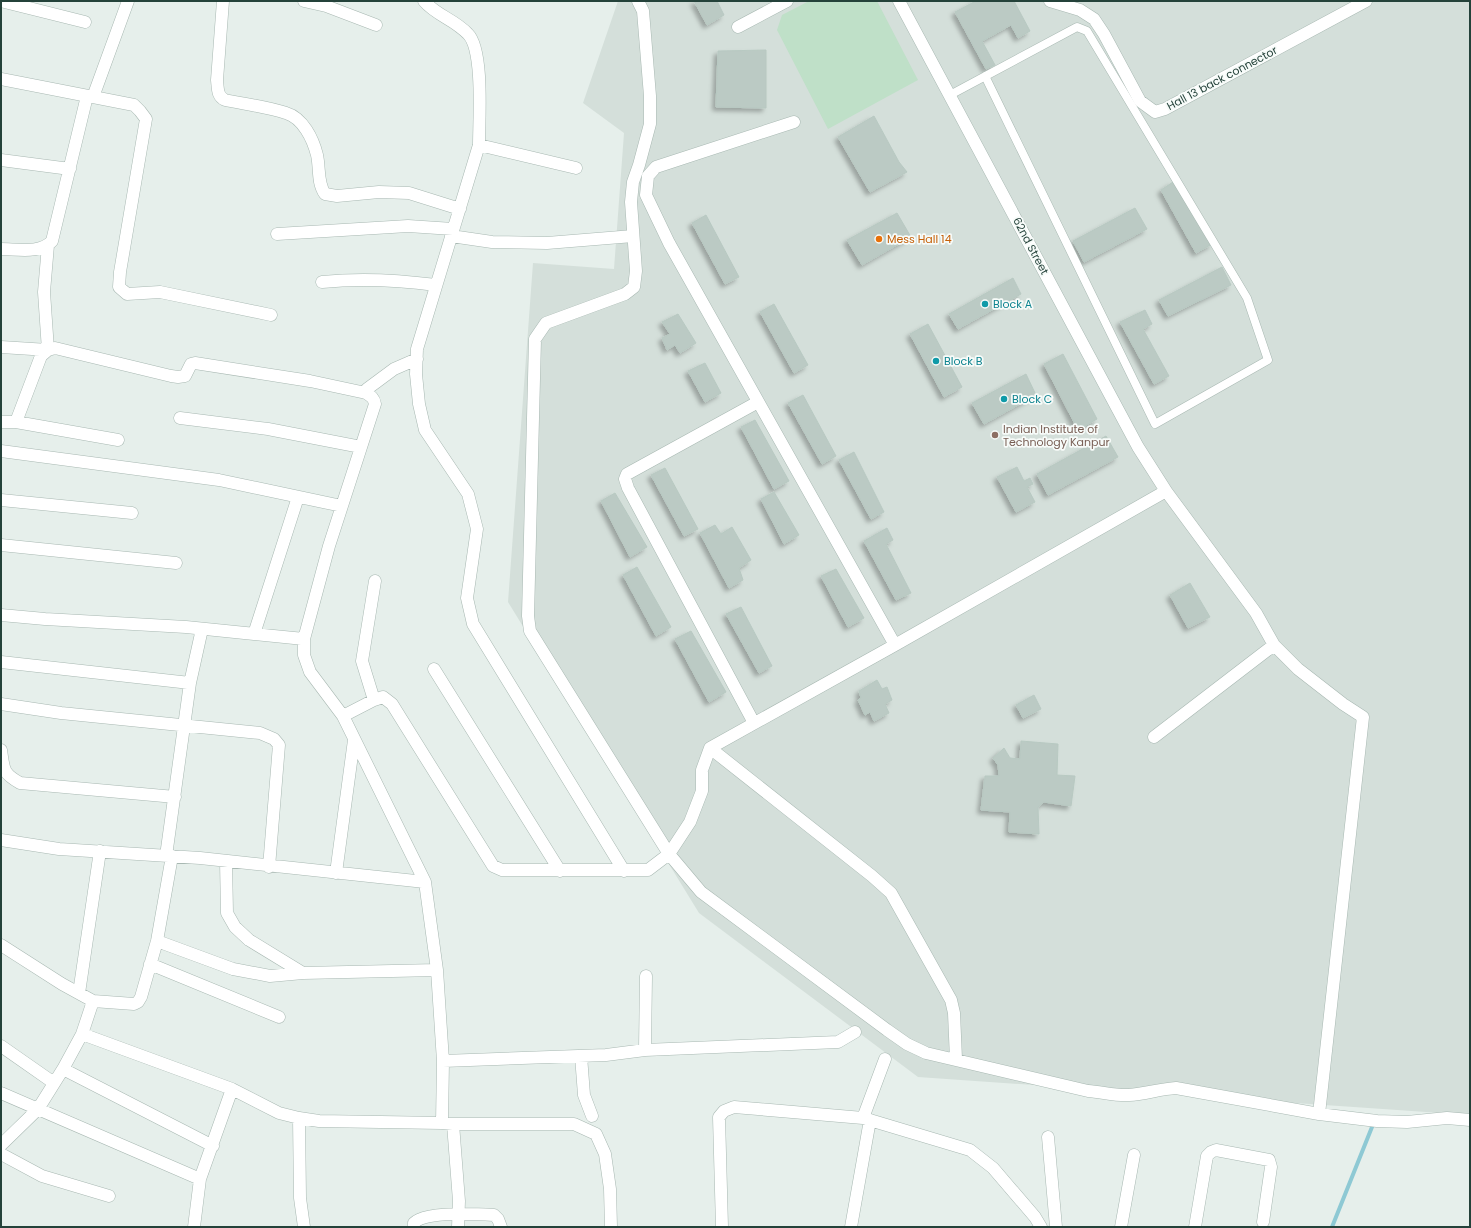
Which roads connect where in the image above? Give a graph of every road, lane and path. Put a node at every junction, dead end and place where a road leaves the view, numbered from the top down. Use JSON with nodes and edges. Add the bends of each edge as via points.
{"nodes":[{"id":1,"x":2,"y":1,"type":"edge"},
{"id":2,"x":128,"y":1,"type":"edge"},
{"id":3,"x":223,"y":1,"type":"edge"},
{"id":4,"x":304,"y":1,"type":"edge"},
{"id":5,"x":424,"y":1,"type":"edge"},
{"id":6,"x":638,"y":1,"type":"edge"},
{"id":7,"x":787,"y":1,"type":"edge"},
{"id":8,"x":899,"y":1,"type":"edge"},
{"id":9,"x":1050,"y":1,"type":"edge"},
{"id":10,"x":1366,"y":1,"type":"edge"},
{"id":11,"x":85,"y":22,"type":"dead end"},
{"id":12,"x":376,"y":25,"type":"dead end"},
{"id":13,"x":738,"y":27,"type":"dead end"},
{"id":14,"x":985,"y":76,"type":"junction"},
{"id":15,"x":1,"y":79,"type":"edge"},
{"id":16,"x":950,"y":95,"type":"junction"},
{"id":17,"x":90,"y":96,"type":"junction"},
{"id":18,"x":794,"y":122,"type":"dead end"},
{"id":19,"x":479,"y":145,"type":"junction"},
{"id":20,"x":1,"y":160,"type":"edge"},
{"id":21,"x":576,"y":168,"type":"dead end"},
{"id":22,"x":70,"y":169,"type":"junction"},
{"id":23,"x":460,"y":209,"type":"junction"},
{"id":24,"x":452,"y":233,"type":"junction"},
{"id":25,"x":277,"y":234,"type":"dead end"},
{"id":26,"x":633,"y":236,"type":"junction"},
{"id":27,"x":48,"y":246,"type":"junction"},
{"id":28,"x":1,"y":249,"type":"edge"},
{"id":29,"x":322,"y":282,"type":"dead end"},
{"id":30,"x":436,"y":285,"type":"junction"},
{"id":31,"x":271,"y":315,"type":"dead end"},
{"id":32,"x":1,"y":346,"type":"edge"},
{"id":33,"x":48,"y":350,"type":"junction"},
{"id":34,"x":417,"y":359,"type":"junction"},
{"id":35,"x":366,"y":393,"type":"junction"},
{"id":36,"x":758,"y":402,"type":"junction"},
{"id":37,"x":180,"y":418,"type":"dead end"},
{"id":38,"x":1,"y":422,"type":"edge"},
{"id":39,"x":16,"y":422,"type":"junction"},
{"id":40,"x":118,"y":440,"type":"dead end"},
{"id":41,"x":361,"y":447,"type":"junction"},
{"id":42,"x":1,"y":451,"type":"edge"},
{"id":43,"x":1166,"y":491,"type":"junction"},
{"id":44,"x":298,"y":497,"type":"junction"},
{"id":45,"x":1,"y":500,"type":"edge"},
{"id":46,"x":342,"y":506,"type":"junction"},
{"id":47,"x":132,"y":513,"type":"dead end"},
{"id":48,"x":1,"y":545,"type":"edge"},
{"id":49,"x":176,"y":563,"type":"dead end"},
{"id":50,"x":375,"y":581,"type":"dead end"},
{"id":51,"x":1,"y":615,"type":"edge"},
{"id":52,"x":202,"y":629,"type":"junction"},
{"id":53,"x":254,"y":634,"type":"junction"},
{"id":54,"x":304,"y":639,"type":"junction"},
{"id":55,"x":895,"y":645,"type":"junction"},
{"id":56,"x":1274,"y":645,"type":"junction"},
{"id":57,"x":1,"y":662,"type":"edge"},
{"id":58,"x":434,"y":669,"type":"dead end"},
{"id":59,"x":190,"y":683,"type":"junction"},
{"id":60,"x":374,"y":700,"type":"junction"},
{"id":61,"x":1,"y":704,"type":"edge"},
{"id":62,"x":343,"y":716,"type":"junction"},
{"id":63,"x":754,"y":723,"type":"junction"},
{"id":64,"x":185,"y":725,"type":"junction"},
{"id":65,"x":1154,"y":737,"type":"dead end"},
{"id":66,"x":354,"y":740,"type":"junction"},
{"id":67,"x":710,"y":748,"type":"junction"},
{"id":68,"x":1,"y":750,"type":"edge"},
{"id":69,"x":175,"y":797,"type":"junction"},
{"id":70,"x":1,"y":840,"type":"edge"},
{"id":71,"x":100,"y":851,"type":"junction"},
{"id":72,"x":669,"y":854,"type":"junction"},
{"id":73,"x":169,"y":856,"type":"junction"},
{"id":74,"x":226,"y":861,"type":"junction"},
{"id":75,"x":269,"y":866,"type":"junction"},
{"id":76,"x":624,"y":870,"type":"junction"},
{"id":77,"x":560,"y":871,"type":"junction"},
{"id":78,"x":336,"y":873,"type":"junction"},
{"id":79,"x":425,"y":882,"type":"junction"},
{"id":80,"x":157,"y":941,"type":"junction"},
{"id":81,"x":1,"y":945,"type":"edge"},
{"id":82,"x":150,"y":964,"type":"junction"},
{"id":83,"x":437,"y":970,"type":"junction"},
{"id":84,"x":303,"y":973,"type":"junction"},
{"id":85,"x":646,"y":976,"type":"dead end"},
{"id":86,"x":79,"y":993,"type":"junction"},
{"id":87,"x":93,"y":1001,"type":"junction"},
{"id":88,"x":279,"y":1017,"type":"dead end"},
{"id":89,"x":855,"y":1032,"type":"dead end"},
{"id":90,"x":82,"y":1034,"type":"junction"},
{"id":91,"x":1,"y":1046,"type":"edge"},
{"id":92,"x":645,"y":1050,"type":"junction"},
{"id":93,"x":581,"y":1056,"type":"junction"},
{"id":94,"x":885,"y":1059,"type":"dead end"},
{"id":95,"x":956,"y":1059,"type":"junction"},
{"id":96,"x":443,"y":1061,"type":"junction"},
{"id":97,"x":64,"y":1069,"type":"junction"},
{"id":98,"x":54,"y":1083,"type":"junction"},
{"id":99,"x":232,"y":1089,"type":"junction"},
{"id":100,"x":1,"y":1093,"type":"edge"},
{"id":101,"x":38,"y":1109,"type":"junction"},
{"id":102,"x":1319,"y":1114,"type":"junction"},
{"id":103,"x":592,"y":1116,"type":"dead end"},
{"id":104,"x":299,"y":1118,"type":"junction"},
{"id":105,"x":867,"y":1119,"type":"junction"},
{"id":106,"x":1470,"y":1120,"type":"edge"},
{"id":107,"x":448,"y":1123,"type":"junction"},
{"id":108,"x":1048,"y":1137,"type":"dead end"},
{"id":109,"x":1,"y":1145,"type":"edge"},
{"id":110,"x":213,"y":1146,"type":"junction"},
{"id":111,"x":1,"y":1154,"type":"edge"},
{"id":112,"x":1134,"y":1155,"type":"dead end"},
{"id":113,"x":200,"y":1179,"type":"junction"},
{"id":114,"x":109,"y":1196,"type":"dead end"},
{"id":115,"x":459,"y":1214,"type":"junction"},
{"id":116,"x":1263,"y":1222,"type":"dead end"},
{"id":117,"x":194,"y":1227,"type":"edge"},
{"id":118,"x":304,"y":1227,"type":"edge"},
{"id":119,"x":414,"y":1227,"type":"edge"},
{"id":120,"x":458,"y":1227,"type":"edge"},
{"id":121,"x":501,"y":1227,"type":"edge"},
{"id":122,"x":611,"y":1227,"type":"edge"},
{"id":123,"x":722,"y":1227,"type":"edge"},
{"id":124,"x":850,"y":1227,"type":"edge"},
{"id":125,"x":1041,"y":1227,"type":"edge"},
{"id":126,"x":1056,"y":1227,"type":"edge"},
{"id":127,"x":1121,"y":1227,"type":"edge"},
{"id":128,"x":1195,"y":1227,"type":"edge"}],
"edges":[{"from":1,"to":11,"type":"street"},
{"from":2,"to":17,"type":"street"},
{"from":3,"to":23,"type":"street","via":[[217,80],[221,98],[287,113],[301,123],[311,137],[317,156],[321,188],[325,194],[337,196],[379,192],[409,193]]},
{"from":4,"to":12,"type":"street","via":[[326,6]]},
{"from":5,"to":19,"type":"street","via":[[470,35],[479,67]]},
{"from":6,"to":26,"type":"street","via":[[643,11],[650,124],[633,182]]},
{"from":7,"to":13,"type":"street"},
{"from":8,"to":16,"type":"street","name":"62nd Street"},
{"from":9,"to":10,"type":"street","name":"Hall 13 back connector","via":[[1080,10],[1094,19],[1140,101],[1155,112],[1165,109]]},
{"from":14,"to":14,"type":"lane","via":[[1077,27],[1087,31],[1247,298],[1268,360],[1155,424]]},
{"from":14,"to":16,"type":"lane"},
{"from":15,"to":17,"type":"street"},
{"from":16,"to":43,"type":"street","name":"62nd Street","via":[[1138,447]]},
{"from":17,"to":22,"type":"street"},
{"from":17,"to":31,"type":"street","via":[[134,105],[146,119],[120,272],[119,287],[122,291],[127,294],[160,292]]},
{"from":18,"to":36,"type":"street","via":[[656,167],[648,176],[646,195],[669,243]]},
{"from":19,"to":21,"type":"street"},
{"from":19,"to":23,"type":"street"},
{"from":20,"to":22,"type":"street"},
{"from":22,"to":27,"type":"street","via":[[52,241]]},
{"from":23,"to":24,"type":"street"},
{"from":24,"to":25,"type":"street","via":[[408,226]]},
{"from":24,"to":26,"type":"street","via":[[492,242],[547,243]]},
{"from":24,"to":30,"type":"street"},
{"from":26,"to":72,"type":"street","via":[[636,271],[634,287],[625,294],[546,323],[535,339],[529,624],[530,631]]},
{"from":27,"to":28,"type":"street","via":[[41,249]]},
{"from":27,"to":33,"type":"street","via":[[44,292]]},
{"from":29,"to":30,"type":"street","via":[[403,280]]},
{"from":30,"to":34,"type":"street","via":[[417,349]]},
{"from":32,"to":33,"type":"street"},
{"from":33,"to":35,"type":"street","via":[[55,348],[178,377],[185,376],[189,366],[195,363],[310,381]]},
{"from":33,"to":39,"type":"street","via":[[40,356]]},
{"from":34,"to":35,"type":"street","via":[[394,369],[366,390]]},
{"from":34,"to":76,"type":"street","via":[[419,404],[425,430],[468,494],[477,529],[467,598],[473,624]]},
{"from":35,"to":41,"type":"street","via":[[375,400],[375,404]]},
{"from":36,"to":55,"type":"street"},
{"from":36,"to":63,"type":"street","via":[[627,474],[625,479]]},
{"from":37,"to":41,"type":"street","via":[[268,429]]},
{"from":38,"to":39,"type":"street"},
{"from":39,"to":40,"type":"street"},
{"from":41,"to":46,"type":"street"},
{"from":42,"to":44,"type":"street","via":[[219,480]]},
{"from":43,"to":55,"type":"street"},
{"from":43,"to":56,"type":"street","name":"62nd Street","via":[[1256,613]]},
{"from":44,"to":46,"type":"street"},
{"from":44,"to":53,"type":"street"},
{"from":45,"to":47,"type":"street"},
{"from":46,"to":54,"type":"street"},
{"from":48,"to":49,"type":"street"},
{"from":50,"to":60,"type":"street","via":[[362,661]]},
{"from":51,"to":52,"type":"street"},
{"from":52,"to":53,"type":"street"},
{"from":52,"to":59,"type":"street"},
{"from":53,"to":54,"type":"street"},
{"from":54,"to":62,"type":"street","via":[[304,655],[310,672]]},
{"from":55,"to":63,"type":"street"},
{"from":56,"to":65,"type":"street"},
{"from":56,"to":102,"type":"street","name":"62nd Street","via":[[1298,669],[1363,717]]},
{"from":57,"to":59,"type":"street"},
{"from":58,"to":77,"type":"street"},
{"from":59,"to":64,"type":"street"},
{"from":60,"to":62,"type":"street"},
{"from":60,"to":77,"type":"street","via":[[383,697],[392,704],[493,866],[502,870]]},
{"from":61,"to":64,"type":"street","via":[[61,713]]},
{"from":62,"to":66,"type":"street"},
{"from":63,"to":67,"type":"street"},
{"from":64,"to":69,"type":"street"},
{"from":64,"to":75,"type":"street","via":[[260,733],[274,739],[279,745]]},
{"from":66,"to":78,"type":"street"},
{"from":66,"to":79,"type":"street"},
{"from":67,"to":72,"type":"street","via":[[702,770],[702,791],[690,822]]},
{"from":67,"to":95,"type":"street","via":[[890,893],[951,1000]]},
{"from":68,"to":69,"type":"street","via":[[4,770],[20,783]]},
{"from":69,"to":73,"type":"street"},
{"from":70,"to":71,"type":"street","via":[[59,849]]},
{"from":71,"to":73,"type":"street"},
{"from":71,"to":86,"type":"street"},
{"from":72,"to":76,"type":"street","via":[[649,871]]},
{"from":72,"to":95,"type":"street","via":[[701,892],[887,1030],[926,1053]]},
{"from":73,"to":74,"type":"street"},
{"from":73,"to":80,"type":"street"},
{"from":74,"to":75,"type":"street"},
{"from":74,"to":84,"type":"street","via":[[227,913],[235,927],[249,940]]},
{"from":75,"to":78,"type":"street"},
{"from":76,"to":77,"type":"street"},
{"from":78,"to":79,"type":"street"},
{"from":79,"to":83,"type":"street"},
{"from":80,"to":82,"type":"street"},
{"from":80,"to":84,"type":"street","via":[[233,969],[270,976]]},
{"from":81,"to":86,"type":"street"},
{"from":82,"to":87,"type":"street","via":[[138,1002],[134,1004]]},
{"from":82,"to":88,"type":"street"},
{"from":83,"to":84,"type":"street"},
{"from":83,"to":96,"type":"street"},
{"from":85,"to":92,"type":"street"},
{"from":86,"to":87,"type":"street"},
{"from":87,"to":90,"type":"street"},
{"from":89,"to":92,"type":"street","via":[[838,1042]]},
{"from":90,"to":97,"type":"street"},
{"from":90,"to":99,"type":"street"},
{"from":91,"to":98,"type":"street"},
{"from":92,"to":93,"type":"street"},
{"from":93,"to":96,"type":"street"},
{"from":93,"to":103,"type":"street","via":[[584,1095]]},
{"from":94,"to":105,"type":"street"},
{"from":95,"to":102,"type":"street","via":[[1088,1091],[1129,1095],[1176,1088]]},
{"from":96,"to":107,"type":"street"},
{"from":97,"to":98,"type":"street"},
{"from":97,"to":110,"type":"street"},
{"from":98,"to":101,"type":"street"},
{"from":99,"to":104,"type":"street","via":[[279,1113]]},
{"from":99,"to":110,"type":"street"},
{"from":100,"to":101,"type":"street"},
{"from":101,"to":109,"type":"street"},
{"from":101,"to":113,"type":"street"},
{"from":102,"to":106,"type":"street","via":[[1384,1122],[1447,1118]]},
{"from":104,"to":107,"type":"street","via":[[319,1121]]},
{"from":104,"to":118,"type":"street","via":[[300,1198]]},
{"from":105,"to":123,"type":"street","via":[[734,1107],[724,1111],[719,1117]]},
{"from":105,"to":124,"type":"street"},
{"from":105,"to":125,"type":"street","via":[[970,1150],[993,1168]]},
{"from":107,"to":115,"type":"street"},
{"from":107,"to":122,"type":"street","via":[[574,1124],[596,1134],[605,1154],[610,1189]]},
{"from":108,"to":126,"type":"street"},
{"from":110,"to":113,"type":"street"},
{"from":111,"to":114,"type":"street","via":[[42,1176]]},
{"from":112,"to":127,"type":"street"},
{"from":113,"to":117,"type":"street"},
{"from":115,"to":119,"type":"street","via":[[420,1218],[414,1223]]},
{"from":115,"to":120,"type":"street"},
{"from":115,"to":121,"type":"street","via":[[494,1215]]},
{"from":116,"to":128,"type":"street","via":[[1271,1167],[1269,1160],[1216,1150],[1207,1156]]}]}
